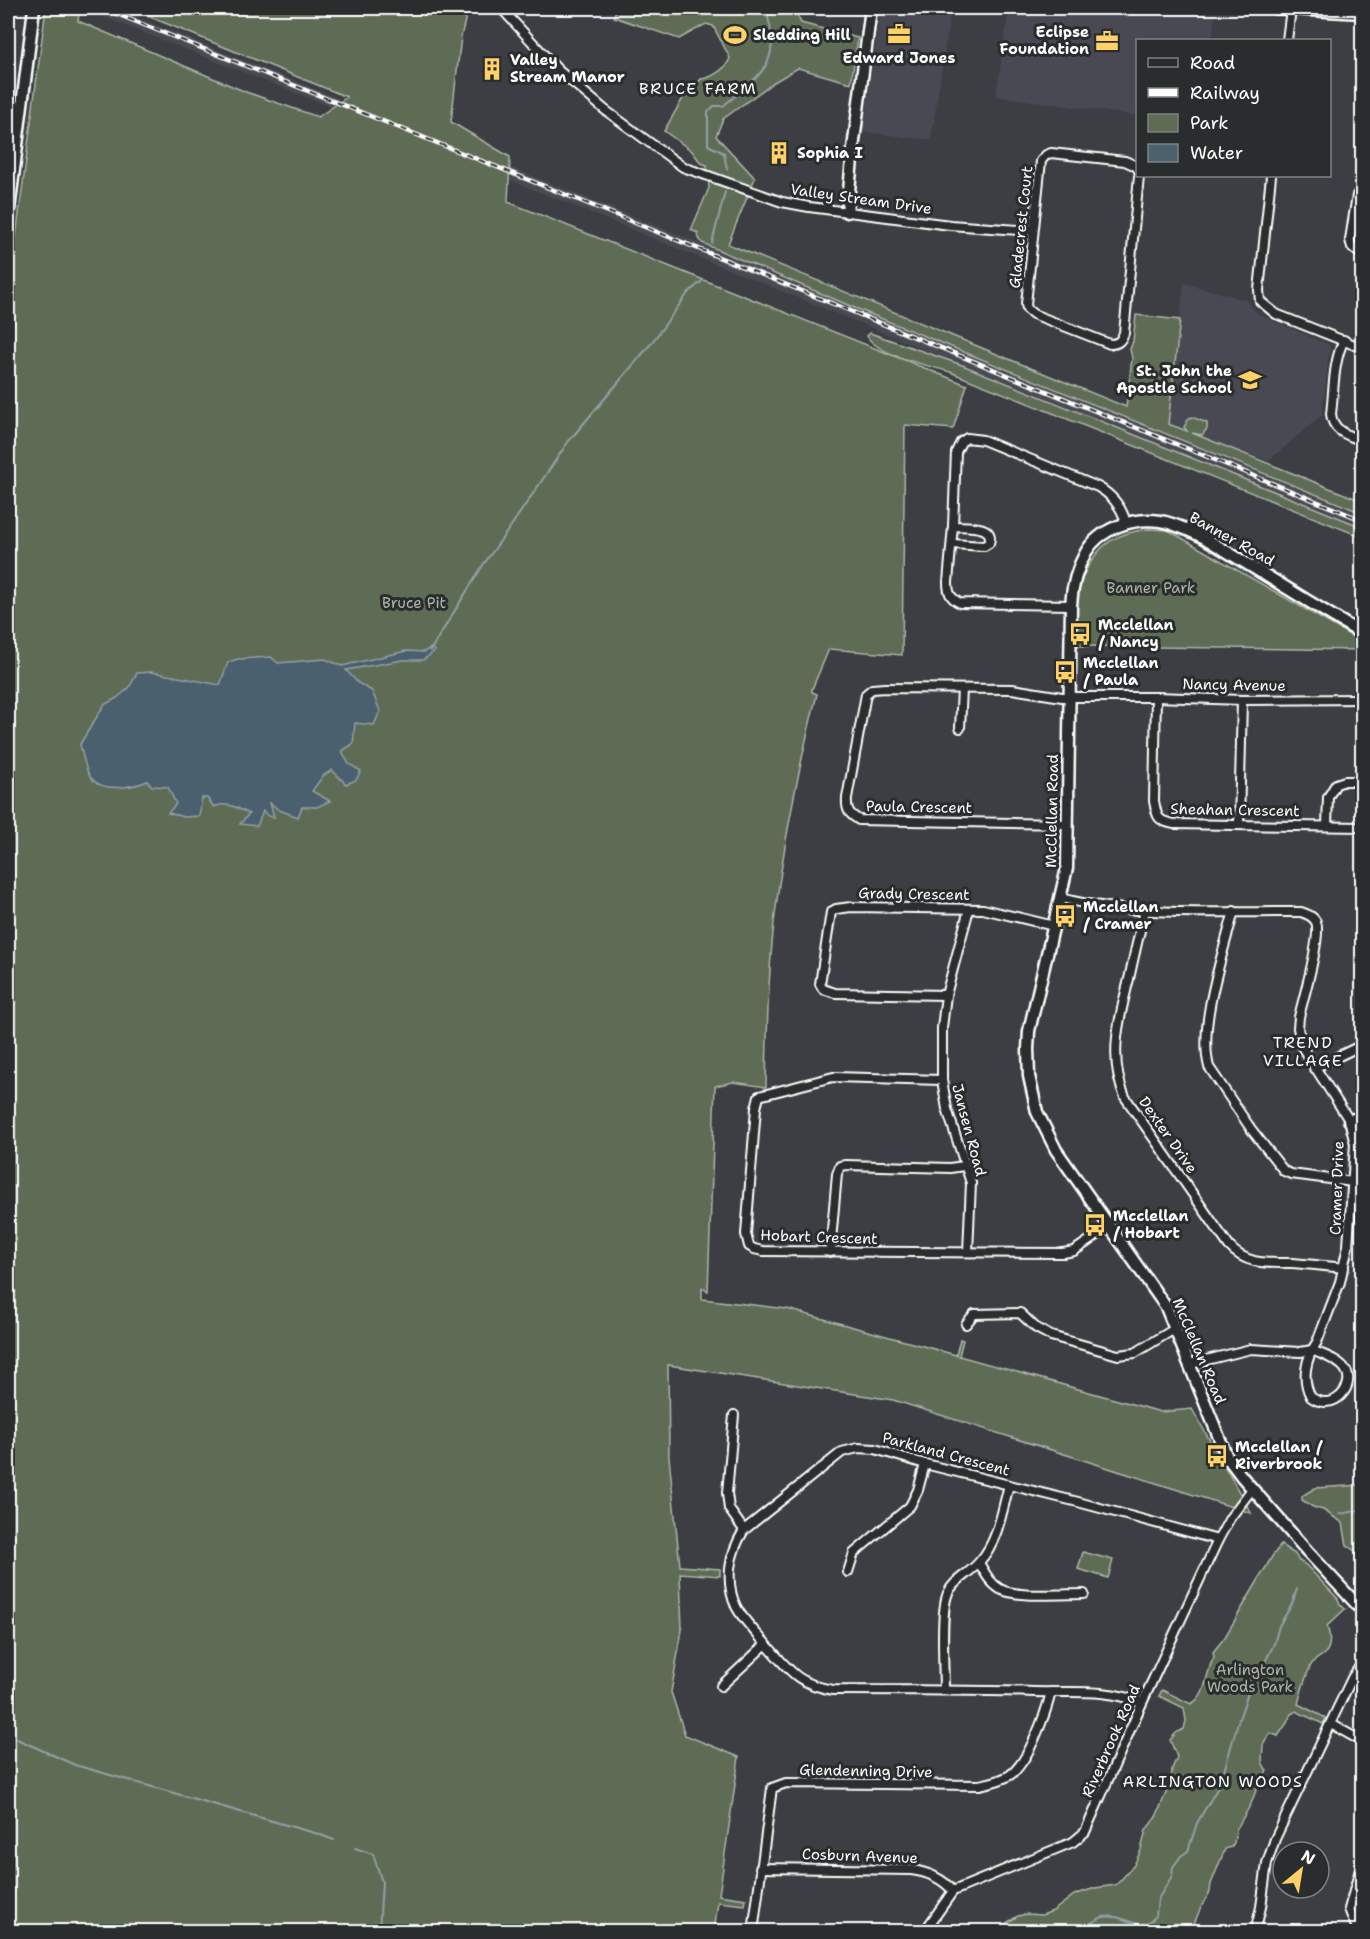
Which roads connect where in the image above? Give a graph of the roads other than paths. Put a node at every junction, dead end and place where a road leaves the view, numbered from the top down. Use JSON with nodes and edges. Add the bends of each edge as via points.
{"nodes":[{"id":1,"x":34,"y":8,"type":"edge"},
{"id":2,"x":501,"y":8,"type":"edge"},
{"id":3,"x":871,"y":8,"type":"edge"},
{"id":4,"x":1274,"y":8,"type":"edge"},
{"id":5,"x":1291,"y":9,"type":"junction"},
{"id":6,"x":1362,"y":13,"type":"edge"},
{"id":7,"x":1287,"y":39,"type":"edge"},
{"id":8,"x":1136,"y":167,"type":"edge"},
{"id":9,"x":1139,"y":177,"type":"edge"},
{"id":10,"x":1271,"y":177,"type":"edge"},
{"id":11,"x":1362,"y":190,"type":"edge"},
{"id":12,"x":847,"y":212,"type":"junction"},
{"id":13,"x":8,"y":218,"type":"edge"},
{"id":14,"x":1033,"y":231,"type":"junction"},
{"id":15,"x":1362,"y":255,"type":"edge"},
{"id":16,"x":1344,"y":340,"type":"junction"},
{"id":17,"x":1362,"y":348,"type":"edge"},
{"id":18,"x":1362,"y":441,"type":"edge"},
{"id":19,"x":1126,"y":523,"type":"junction"},
{"id":20,"x":953,"y":526,"type":"junction"},
{"id":21,"x":952,"y":544,"type":"junction"},
{"id":22,"x":1071,"y":605,"type":"junction"},
{"id":23,"x":1362,"y":634,"type":"edge"},
{"id":24,"x":962,"y":689,"type":"junction"},
{"id":25,"x":1070,"y":697,"type":"junction"},
{"id":26,"x":1156,"y":697,"type":"junction"},
{"id":27,"x":1362,"y":699,"type":"edge"},
{"id":28,"x":1242,"y":700,"type":"junction"},
{"id":29,"x":960,"y":728,"type":"dead end"},
{"id":30,"x":1362,"y":781,"type":"edge"},
{"id":31,"x":1067,"y":824,"type":"junction"},
{"id":32,"x":1239,"y":824,"type":"junction"},
{"id":33,"x":1327,"y":826,"type":"junction"},
{"id":34,"x":1362,"y":827,"type":"edge"},
{"id":35,"x":1061,"y":898,"type":"junction"},
{"id":36,"x":969,"y":909,"type":"junction"},
{"id":37,"x":1145,"y":910,"type":"junction"},
{"id":38,"x":1234,"y":911,"type":"junction"},
{"id":39,"x":1054,"y":926,"type":"junction"},
{"id":40,"x":946,"y":995,"type":"junction"},
{"id":41,"x":1362,"y":1045,"type":"edge"},
{"id":42,"x":1314,"y":1068,"type":"junction"},
{"id":43,"x":942,"y":1080,"type":"junction"},
{"id":44,"x":1362,"y":1118,"type":"edge"},
{"id":45,"x":1349,"y":1120,"type":"junction"},
{"id":46,"x":964,"y":1166,"type":"junction"},
{"id":47,"x":1353,"y":1182,"type":"junction"},
{"id":48,"x":1109,"y":1227,"type":"junction"},
{"id":49,"x":830,"y":1252,"type":"junction"},
{"id":50,"x":968,"y":1252,"type":"junction"},
{"id":51,"x":1344,"y":1268,"type":"junction"},
{"id":52,"x":966,"y":1324,"type":"dead end"},
{"id":53,"x":1176,"y":1328,"type":"junction"},
{"id":54,"x":1312,"y":1350,"type":"junction"},
{"id":55,"x":1190,"y":1364,"type":"junction"},
{"id":56,"x":734,"y":1415,"type":"dead end"},
{"id":57,"x":925,"y":1464,"type":"junction"},
{"id":58,"x":1009,"y":1485,"type":"junction"},
{"id":59,"x":1252,"y":1489,"type":"junction"},
{"id":60,"x":744,"y":1530,"type":"junction"},
{"id":61,"x":1218,"y":1540,"type":"junction"},
{"id":62,"x":979,"y":1563,"type":"junction"},
{"id":63,"x":848,"y":1572,"type":"dead end"},
{"id":64,"x":1084,"y":1594,"type":"dead end"},
{"id":65,"x":1362,"y":1610,"type":"edge"},
{"id":66,"x":766,"y":1644,"type":"junction"},
{"id":67,"x":1362,"y":1664,"type":"edge"},
{"id":68,"x":721,"y":1686,"type":"dead end"},
{"id":69,"x":944,"y":1690,"type":"junction"},
{"id":70,"x":1051,"y":1692,"type":"junction"},
{"id":71,"x":1142,"y":1703,"type":"junction"},
{"id":72,"x":1331,"y":1724,"type":"junction"},
{"id":73,"x":1362,"y":1743,"type":"edge"},
{"id":74,"x":1362,"y":1862,"type":"edge"},
{"id":75,"x":760,"y":1868,"type":"junction"},
{"id":76,"x":953,"y":1891,"type":"junction"},
{"id":77,"x":753,"y":1932,"type":"edge"},
{"id":78,"x":924,"y":1932,"type":"edge"},
{"id":79,"x":1256,"y":1932,"type":"edge"},
{"id":80,"x":1361,"y":1932,"type":"edge"}],
"edges":[{"from":1,"to":13,"type":"street"},
{"from":2,"to":12,"type":"street","name":"Valley Stream Drive","via":[[558,70],[604,110],[683,167],[782,202]]},
{"from":3,"to":12,"type":"street"},
{"from":4,"to":5,"type":"street"},
{"from":5,"to":6,"type":"street"},
{"from":5,"to":7,"type":"street"},
{"from":8,"to":14,"type":"street","name":"Gladecrest Court","via":[[1125,161],[1046,155],[1039,168]]},
{"from":9,"to":14,"type":"street","name":"Gladecrest Court","via":[[1124,333],[1116,344],[1027,309]]},
{"from":10,"to":16,"type":"street","via":[[1260,301],[1276,314]]},
{"from":11,"to":15,"type":"street","via":[[1357,195],[1350,240]]},
{"from":12,"to":14,"type":"street","name":"Valley Stream Drive"},
{"from":16,"to":17,"type":"street"},
{"from":16,"to":18,"type":"street","via":[[1338,359],[1332,421],[1343,433]]},
{"from":19,"to":20,"type":"street","via":[[1123,511],[1098,487],[970,438],[961,442],[956,452]]},
{"from":19,"to":22,"type":"street","name":"Banner Road","via":[[1087,550],[1072,585]]},
{"from":19,"to":23,"type":"street","name":"Banner Road","via":[[1160,521],[1182,527]]},
{"from":20,"to":21,"type":"street"},
{"from":20,"to":21,"type":"street","via":[[985,529],[991,538],[984,546]]},
{"from":21,"to":22,"type":"street","via":[[948,590],[951,598],[960,603]]},
{"from":22,"to":25,"type":"street","name":"Banner Road"},
{"from":24,"to":25,"type":"street","name":"Paula Crescent","via":[[1012,689]]},
{"from":24,"to":29,"type":"street"},
{"from":24,"to":31,"type":"street","name":"Paula Crescent","via":[[885,688],[866,694],[847,798],[850,814],[859,820]]},
{"from":25,"to":26,"type":"street","name":"Nancy Avenue"},
{"from":25,"to":31,"type":"street","name":"McClellan Road"},
{"from":26,"to":28,"type":"street","name":"Nancy Avenue"},
{"from":26,"to":32,"type":"street","name":"Sheahan Crescent","via":[[1157,816],[1162,822],[1174,824]]},
{"from":27,"to":28,"type":"street","name":"Nancy Avenue"},
{"from":28,"to":32,"type":"street"},
{"from":30,"to":33,"type":"street","via":[[1336,783],[1328,797]]},
{"from":31,"to":35,"type":"street","name":"McClellan Road","via":[[1067,868]]},
{"from":32,"to":33,"type":"street","name":"Sheahan Crescent"},
{"from":33,"to":34,"type":"street","name":"Sheahan Crescent"},
{"from":35,"to":37,"type":"street","name":"Cramer Drive"},
{"from":35,"to":39,"type":"street","name":"McClellan Road"},
{"from":36,"to":39,"type":"street","name":"Grady Crescent"},
{"from":36,"to":40,"type":"street","name":"Jansen Road"},
{"from":36,"to":40,"type":"street","name":"Grady Crescent","via":[[851,907],[831,912],[820,984],[824,989],[835,993]]},
{"from":37,"to":38,"type":"street","name":"Cramer Drive"},
{"from":37,"to":51,"type":"street","name":"Dexter Drive","via":[[1116,1031],[1119,1084],[1125,1097],[1236,1254],[1270,1264]]},
{"from":38,"to":42,"type":"street","name":"Cramer Drive","via":[[1301,912],[1317,923],[1317,940],[1298,1028],[1302,1047]]},
{"from":38,"to":47,"type":"street","via":[[1208,1018],[1209,1066],[1284,1171]]},
{"from":39,"to":48,"type":"street","name":"McClellan Road","via":[[1029,1031],[1031,1087],[1037,1112],[1056,1150]]},
{"from":40,"to":43,"type":"street","name":"Jansen Road"},
{"from":41,"to":42,"type":"street"},
{"from":42,"to":45,"type":"street","name":"Cramer Drive"},
{"from":43,"to":46,"type":"street","name":"Jansen Road"},
{"from":43,"to":49,"type":"street","name":"Hobart Crescent","via":[[833,1077],[759,1096],[746,1234],[749,1246],[763,1251]]},
{"from":44,"to":45,"type":"street"},
{"from":45,"to":47,"type":"street","name":"Cramer Drive","via":[[1355,1144]]},
{"from":46,"to":49,"type":"street","via":[[840,1167]]},
{"from":46,"to":50,"type":"street","name":"Jansen Road","via":[[971,1183]]},
{"from":47,"to":51,"type":"street","name":"Cramer Drive"},
{"from":48,"to":50,"type":"street","name":"Hobart Crescent","via":[[1074,1251],[1063,1253]]},
{"from":48,"to":53,"type":"street","name":"McClellan Road","via":[[1166,1307]]},
{"from":49,"to":50,"type":"street","name":"Hobart Crescent"},
{"from":51,"to":54,"type":"street","name":"Cramer Drive"},
{"from":52,"to":53,"type":"street","via":[[974,1314],[1020,1312],[1051,1336],[1118,1355],[1135,1353]]},
{"from":53,"to":55,"type":"street","name":"McClellan Road"},
{"from":54,"to":54,"type":"street","via":[[1305,1371],[1306,1389],[1318,1401],[1336,1400],[1348,1382],[1344,1367]]},
{"from":54,"to":55,"type":"street","via":[[1251,1349]]},
{"from":55,"to":59,"type":"street","name":"McClellan Road","via":[[1227,1457]]},
{"from":56,"to":60,"type":"street","via":[[727,1492],[729,1509]]},
{"from":57,"to":58,"type":"street","name":"Parkland Crescent"},
{"from":57,"to":60,"type":"street","name":"Parkland Crescent","via":[[875,1449],[842,1452]]},
{"from":57,"to":63,"type":"street","via":[[910,1506],[854,1553]]},
{"from":58,"to":61,"type":"street","name":"Parkland Crescent"},
{"from":58,"to":62,"type":"street","via":[[996,1535]]},
{"from":59,"to":61,"type":"street","name":"Riverbrook Road"},
{"from":59,"to":65,"type":"street","name":"McClellan Road"},
{"from":60,"to":66,"type":"street","name":"Parkland Crescent","via":[[733,1550],[729,1587],[738,1610]]},
{"from":61,"to":71,"type":"street","name":"Riverbrook Road"},
{"from":62,"to":64,"type":"street","via":[[1000,1590],[1016,1594]]},
{"from":62,"to":69,"type":"street","via":[[948,1593],[944,1610]]},
{"from":66,"to":68,"type":"street"},
{"from":66,"to":69,"type":"street","name":"Parkland Crescent","via":[[801,1681],[816,1687]]},
{"from":67,"to":72,"type":"street"},
{"from":69,"to":70,"type":"street","name":"Parkland Crescent"},
{"from":70,"to":71,"type":"street","name":"Parkland Crescent","via":[[1089,1691]]},
{"from":70,"to":75,"type":"street","name":"Glendenning Drive","via":[[1026,1755],[1010,1775],[995,1781],[979,1785],[786,1783],[772,1788]]},
{"from":71,"to":76,"type":"street","name":"Riverbrook Road","via":[[1085,1832],[1073,1842]]},
{"from":72,"to":73,"type":"street"},
{"from":72,"to":79,"type":"street","via":[[1275,1839],[1267,1863]]},
{"from":74,"to":80,"type":"street","via":[[1349,1909]]},
{"from":75,"to":76,"type":"street","name":"Cosburn Avenue","via":[[911,1870],[927,1872]]},
{"from":75,"to":77,"type":"street","name":"Glendenning Drive"},
{"from":76,"to":78,"type":"street"}]}
